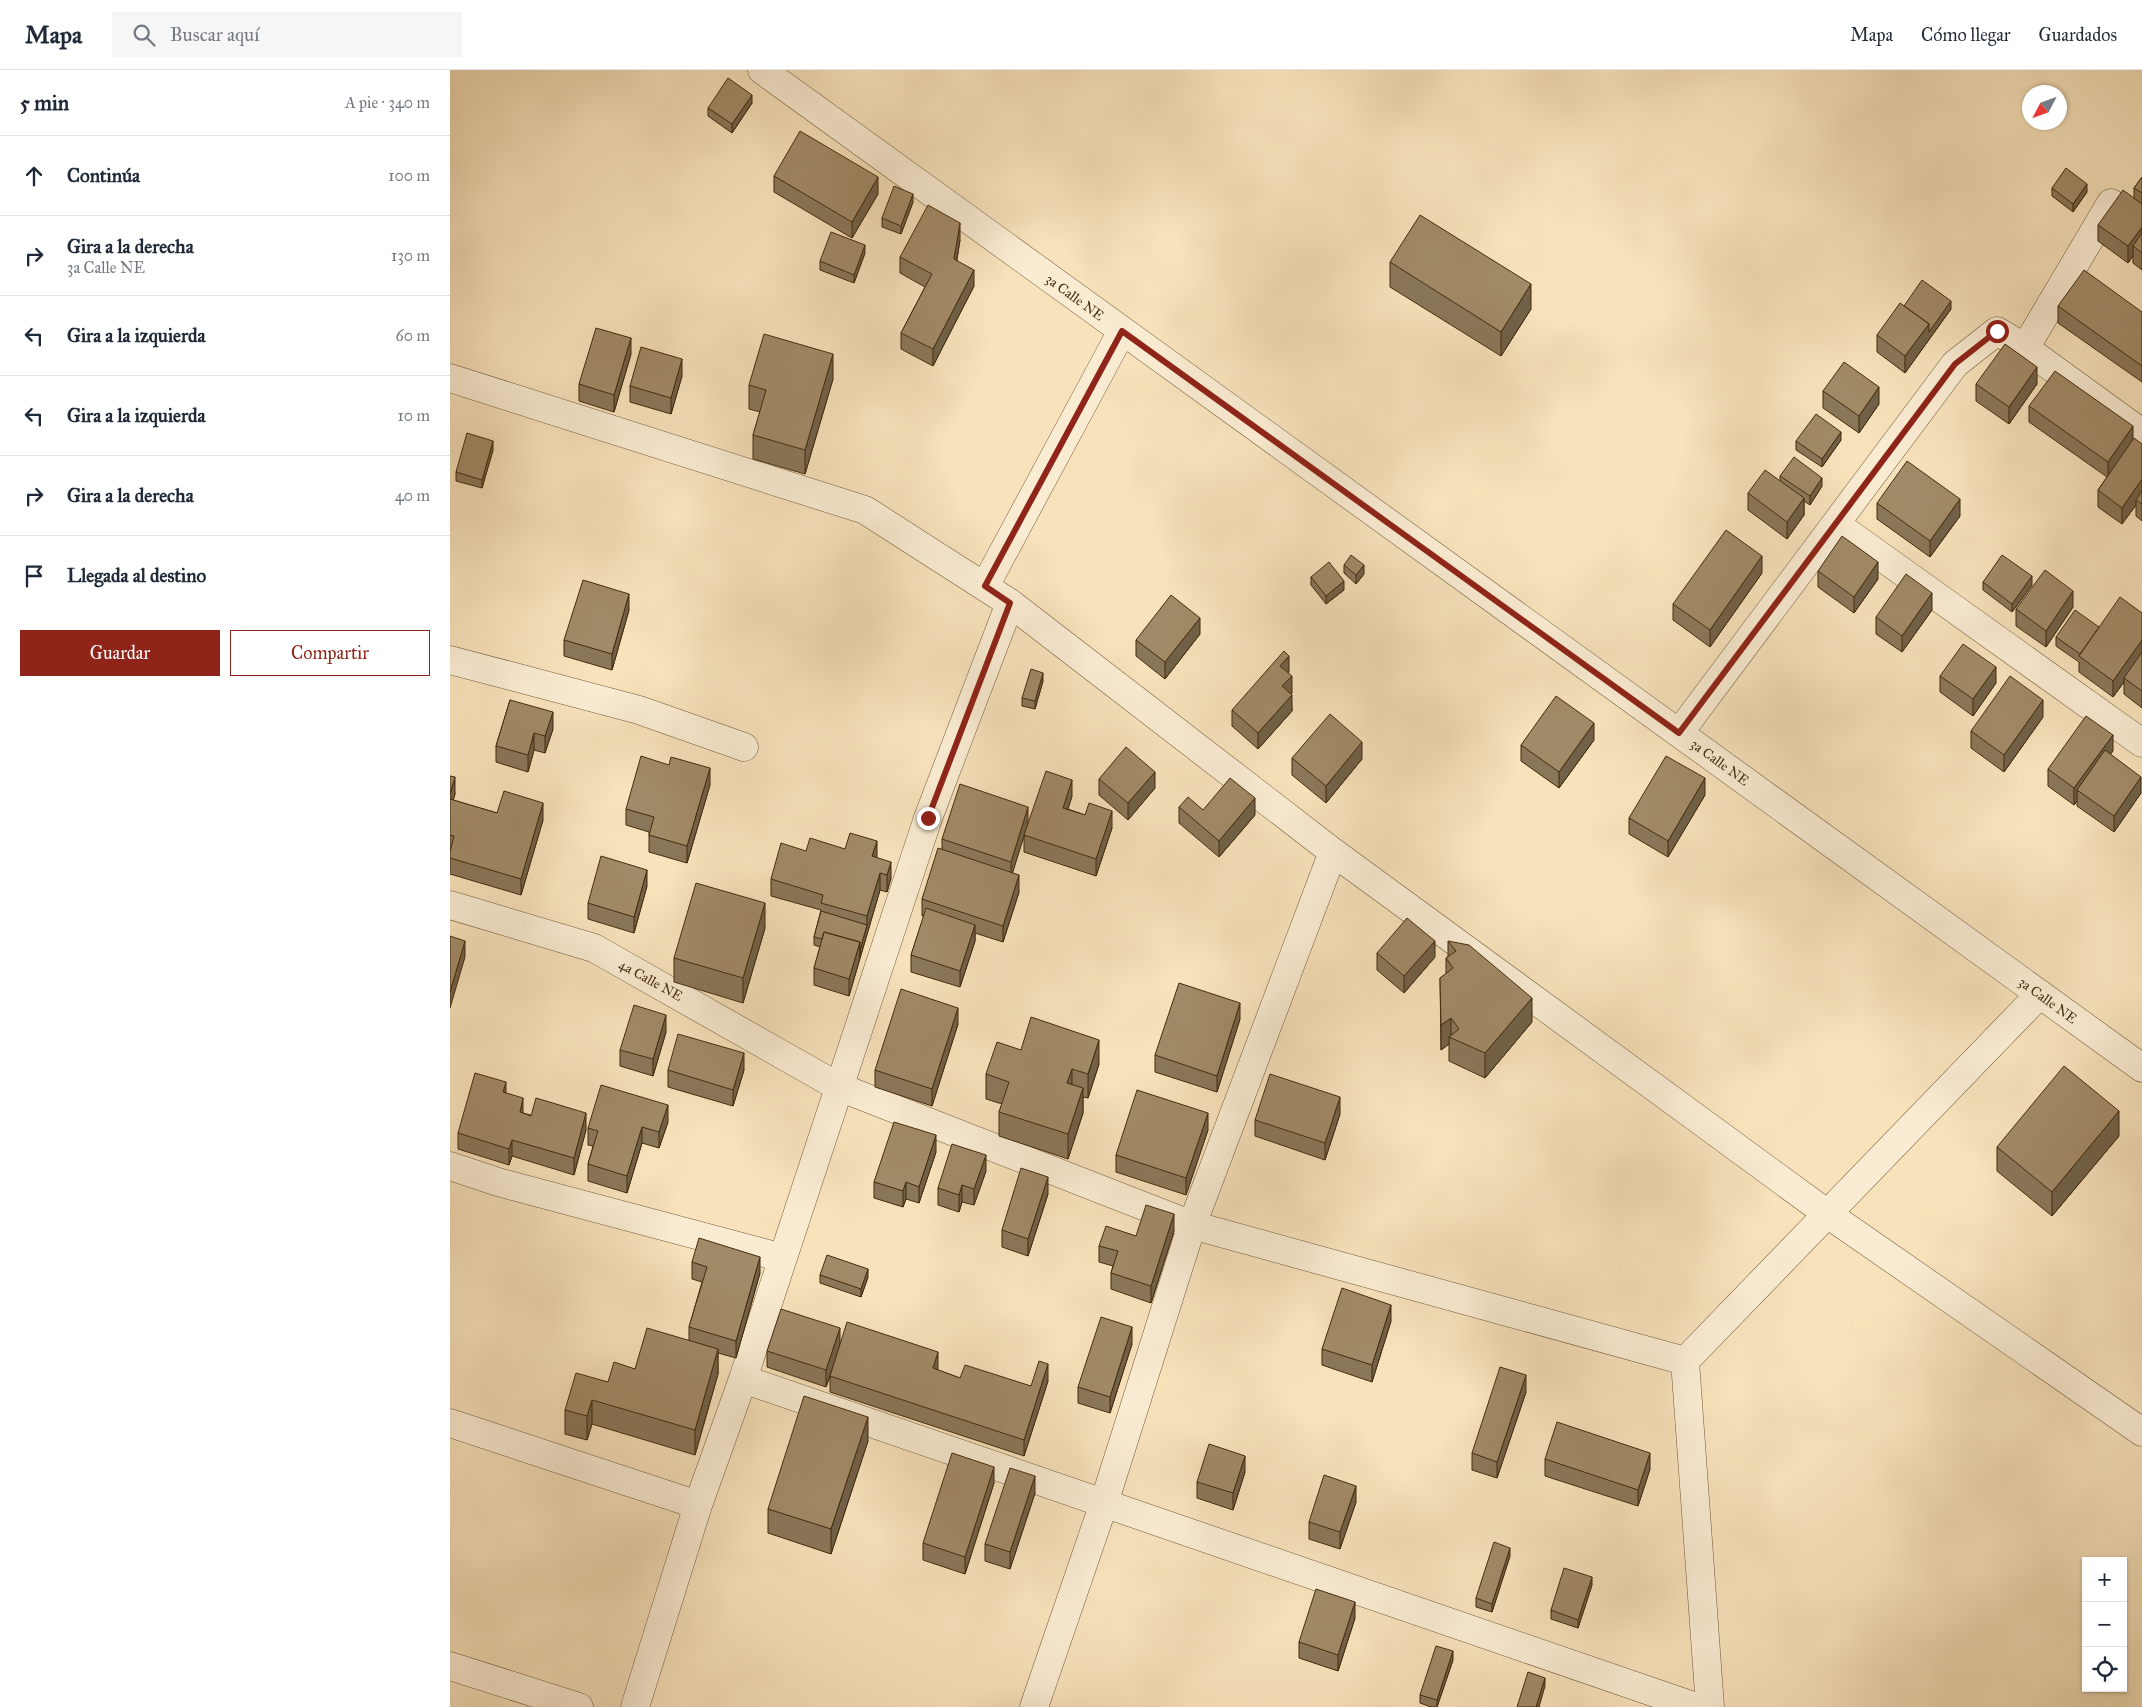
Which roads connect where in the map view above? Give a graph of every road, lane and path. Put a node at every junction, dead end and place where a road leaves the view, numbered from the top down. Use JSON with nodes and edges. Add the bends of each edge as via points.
{"nodes":[{"id":1,"x":762,"y":70,"type":"edge"},
{"id":2,"x":2111,"y":203,"type":"edge"},
{"id":3,"x":1122,"y":331,"type":"junction"},
{"id":4,"x":2025,"y":348,"type":"junction"},
{"id":5,"x":450,"y":378,"type":"edge"},
{"id":6,"x":2142,"y":433,"type":"edge"},
{"id":7,"x":1836,"y":525,"type":"junction"},
{"id":8,"x":985,"y":586,"type":"junction"},
{"id":9,"x":1010,"y":603,"type":"junction"},
{"id":10,"x":450,"y":660,"type":"edge"},
{"id":11,"x":1679,"y":733,"type":"junction"},
{"id":12,"x":2142,"y":743,"type":"edge"},
{"id":13,"x":744,"y":747,"type":"dead end"},
{"id":14,"x":1333,"y":852,"type":"junction"},
{"id":15,"x":450,"y":905,"type":"edge"},
{"id":16,"x":2040,"y":994,"type":"junction"},
{"id":17,"x":2141,"y":1066,"type":"edge"},
{"id":18,"x":838,"y":1086,"type":"junction"},
{"id":19,"x":450,"y":1166,"type":"edge"},
{"id":20,"x":1829,"y":1214,"type":"junction"},
{"id":21,"x":1192,"y":1225,"type":"junction"},
{"id":22,"x":783,"y":1258,"type":"junction"},
{"id":23,"x":1685,"y":1361,"type":"junction"},
{"id":24,"x":743,"y":1379,"type":"junction"},
{"id":25,"x":450,"y":1423,"type":"edge"},
{"id":26,"x":2142,"y":1432,"type":"edge"},
{"id":27,"x":1104,"y":1503,"type":"junction"},
{"id":28,"x":698,"y":1505,"type":"junction"},
{"id":29,"x":450,"y":1666,"type":"edge"},
{"id":30,"x":579,"y":1707,"type":"edge"},
{"id":31,"x":635,"y":1707,"type":"edge"},
{"id":32,"x":1034,"y":1707,"type":"edge"},
{"id":33,"x":1696,"y":1707,"type":"edge"},
{"id":34,"x":1710,"y":1707,"type":"edge"}],
"edges":[{"from":1,"to":3,"type":"street","name":"3a Calle NE"},
{"from":2,"to":4,"type":"street"},
{"from":3,"to":8,"type":"street"},
{"from":3,"to":11,"type":"street","name":"3a Calle NE"},
{"from":4,"to":6,"type":"street"},
{"from":4,"to":7,"type":"street","via":[[1997,331],[1955,364]]},
{"from":5,"to":8,"type":"street","via":[[865,510]]},
{"from":7,"to":11,"type":"street"},
{"from":7,"to":12,"type":"street"},
{"from":8,"to":9,"type":"street"},
{"from":9,"to":14,"type":"street"},
{"from":9,"to":18,"type":"street","via":[[928,818]]},
{"from":10,"to":13,"type":"street","via":[[639,710]]},
{"from":11,"to":16,"type":"street","name":"3a Calle NE"},
{"from":14,"to":20,"type":"street"},
{"from":14,"to":21,"type":"street"},
{"from":15,"to":18,"type":"street","name":"4a Calle NE","via":[[594,948]]},
{"from":16,"to":17,"type":"street","name":"3a Calle NE"},
{"from":16,"to":20,"type":"street"},
{"from":18,"to":21,"type":"street","name":"4a Calle NE"},
{"from":18,"to":22,"type":"street"},
{"from":19,"to":22,"type":"street","via":[[498,1182]]},
{"from":20,"to":23,"type":"street"},
{"from":20,"to":26,"type":"street"},
{"from":21,"to":23,"type":"street","name":"4a Calle NE"},
{"from":21,"to":27,"type":"street"},
{"from":22,"to":24,"type":"street"},
{"from":23,"to":34,"type":"street"},
{"from":24,"to":27,"type":"street"},
{"from":24,"to":28,"type":"street"},
{"from":25,"to":28,"type":"street"},
{"from":27,"to":32,"type":"street"},
{"from":27,"to":33,"type":"street"},
{"from":28,"to":31,"type":"street"},
{"from":29,"to":30,"type":"street"}]}
